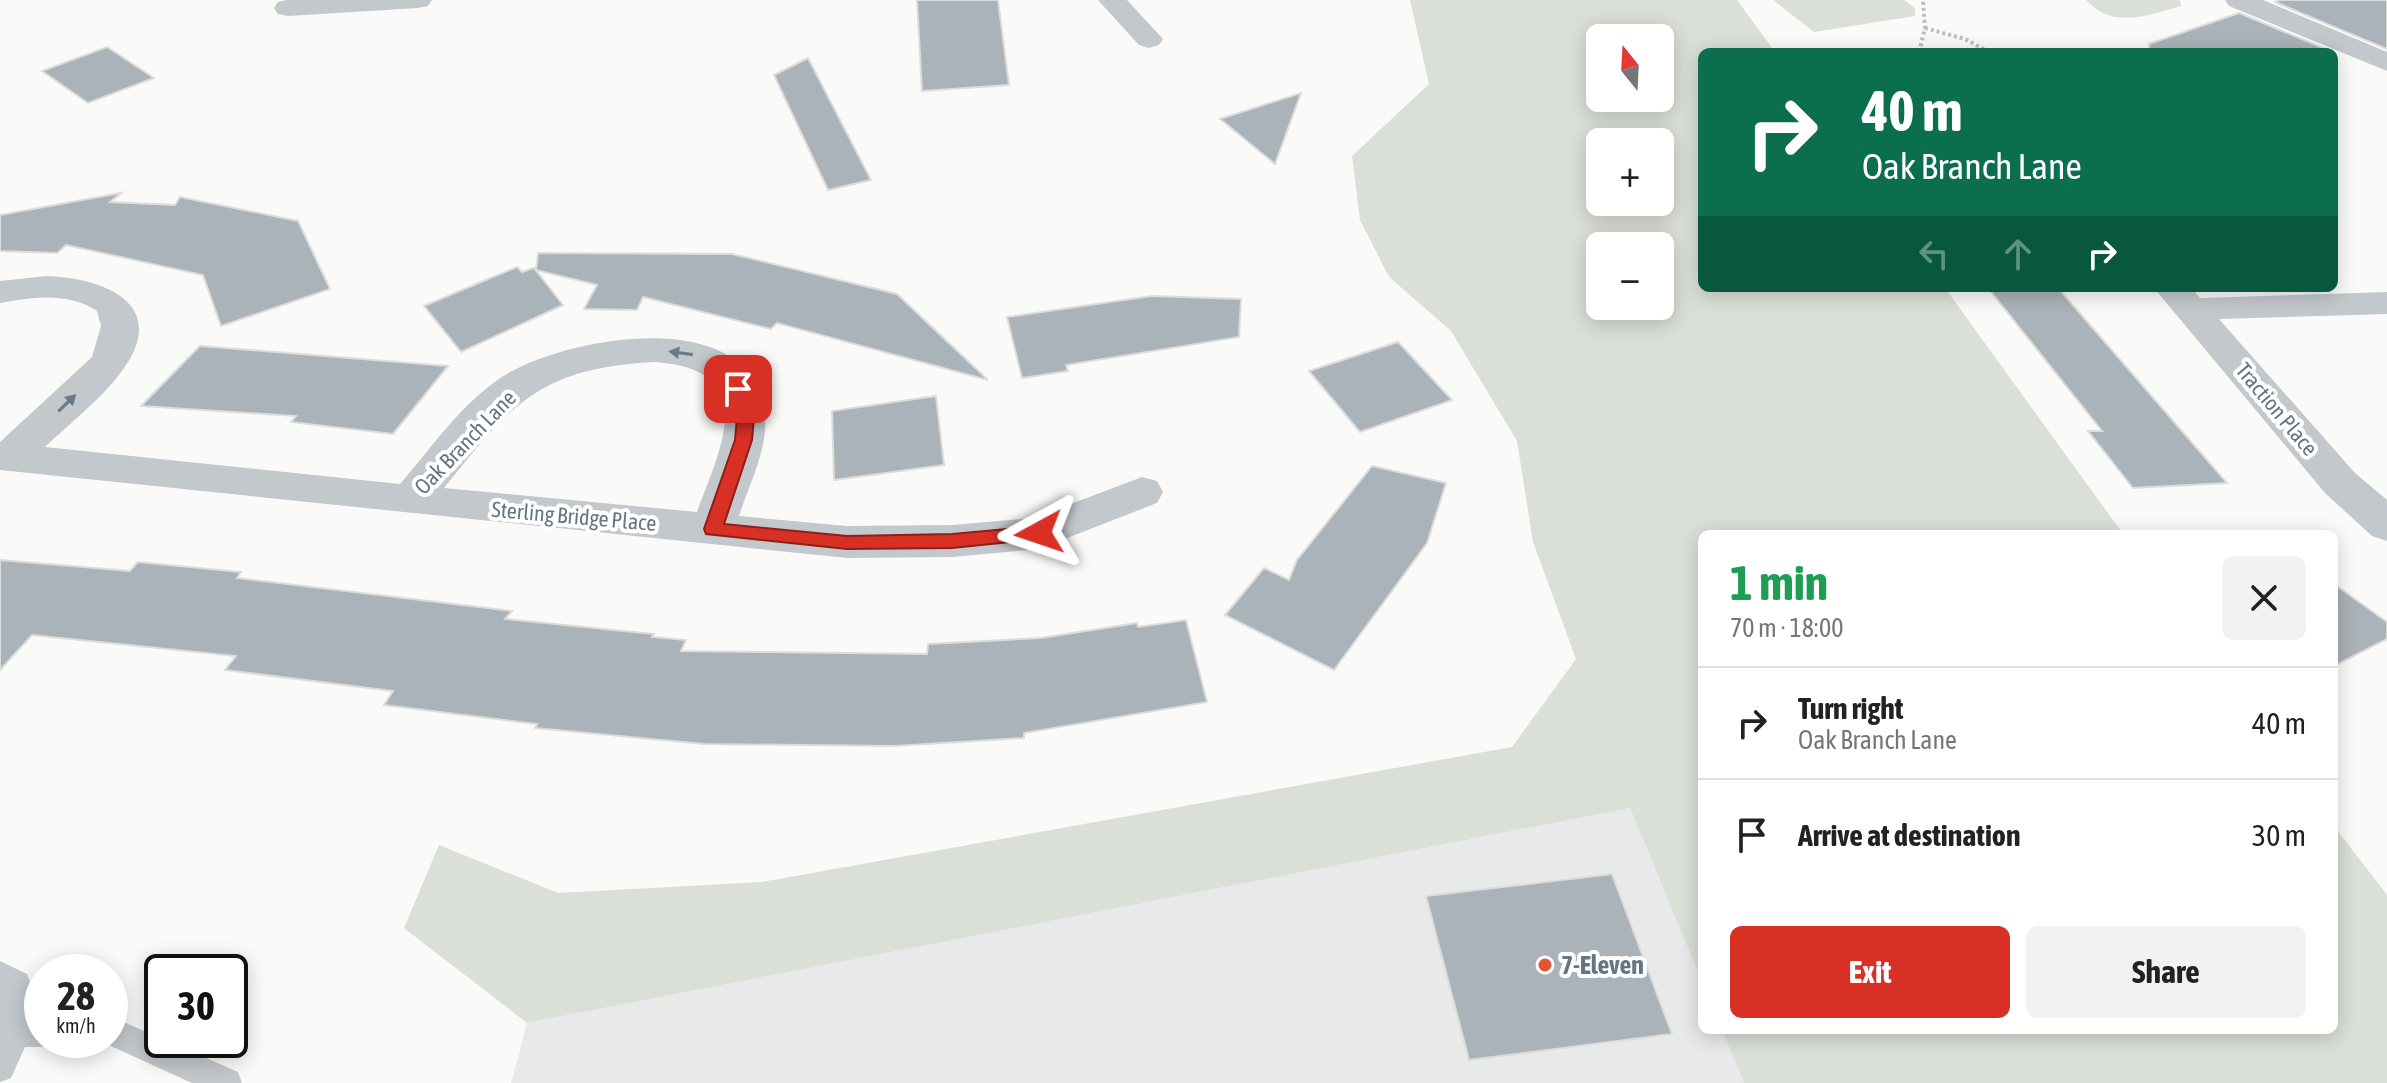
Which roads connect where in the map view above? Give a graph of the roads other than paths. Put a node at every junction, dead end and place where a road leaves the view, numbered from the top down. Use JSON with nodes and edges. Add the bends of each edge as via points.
{"nodes":[{"id":1,"x":418,"y":0,"type":"edge"},
{"id":2,"x":1112,"y":0,"type":"edge"},
{"id":3,"x":2239,"y":0,"type":"edge"},
{"id":4,"x":288,"y":8,"type":"dead end"},
{"id":5,"x":1149,"y":39,"type":"dead end"},
{"id":6,"x":2387,"y":62,"type":"edge"},
{"id":7,"x":0,"y":292,"type":"edge"},
{"id":8,"x":2182,"y":299,"type":"edge"},
{"id":9,"x":2387,"y":303,"type":"edge"},
{"id":10,"x":5,"y":456,"type":"edge"},
{"id":11,"x":1142,"y":492,"type":"dead end"},
{"id":12,"x":410,"y":500,"type":"junction"},
{"id":13,"x":2387,"y":525,"type":"edge"},
{"id":14,"x":713,"y":529,"type":"junction"},
{"id":15,"x":0,"y":975,"type":"edge"},
{"id":16,"x":24,"y":1012,"type":"edge"},
{"id":17,"x":24,"y":1038,"type":"edge"},
{"id":18,"x":128,"y":1039,"type":"edge"},
{"id":19,"x":0,"y":1067,"type":"edge"},
{"id":20,"x":227,"y":1083,"type":"edge"}],
"edges":[{"from":1,"to":4,"type":"street"},
{"from":2,"to":5,"type":"street"},
{"from":3,"to":6,"type":"street"},
{"from":10,"to":7,"type":"street","one_way":true,"via":[[108,363],[120,317],[111,303],[92,291]]},
{"from":8,"to":9,"type":"street"},
{"from":8,"to":13,"type":"street","name":"Traction Place","via":[[2340,483]]},
{"from":10,"to":12,"type":"street","name":"Sterling Bridge Place"},
{"from":11,"to":14,"type":"street","name":"Sterling Bridge Place","via":[[1039,533],[952,541],[847,542]]},
{"from":12,"to":14,"type":"street","name":"Sterling Bridge Place"},
{"from":14,"to":12,"type":"street","name":"Oak Branch Lane","one_way":true,"via":[[743,440],[745,417],[738,389],[726,369],[698,355],[664,350],[597,356],[530,378],[500,399]]},
{"from":15,"to":16,"type":"lane","via":[[17,984]]},
{"from":17,"to":19,"type":"lane"},
{"from":18,"to":20,"type":"lane"}]}
